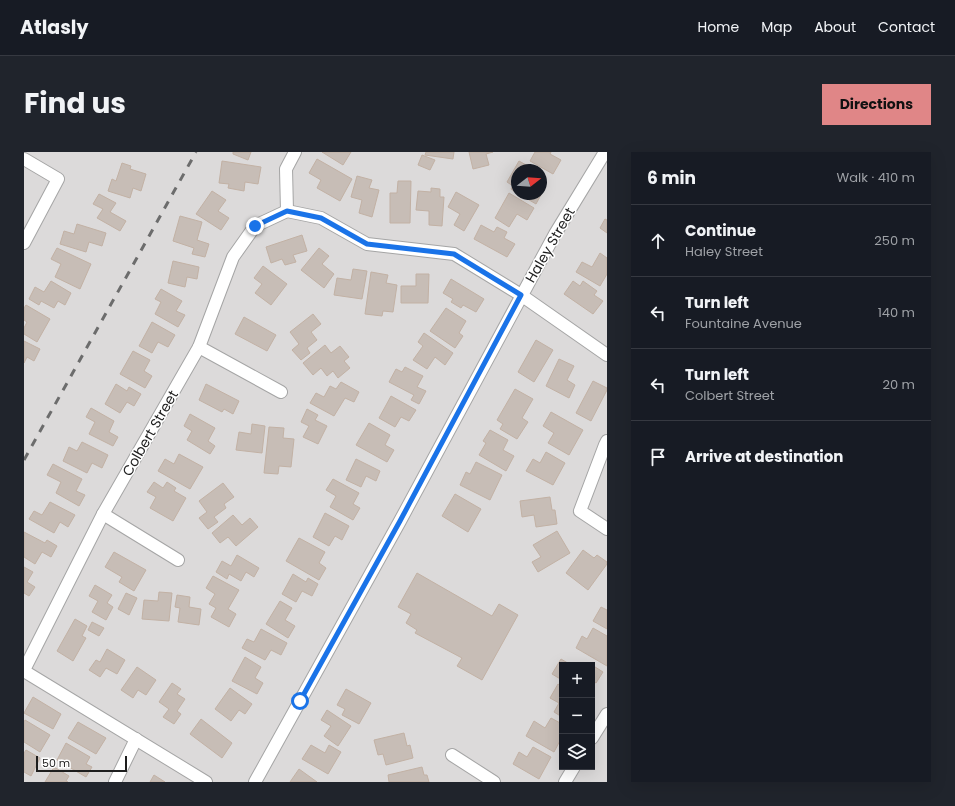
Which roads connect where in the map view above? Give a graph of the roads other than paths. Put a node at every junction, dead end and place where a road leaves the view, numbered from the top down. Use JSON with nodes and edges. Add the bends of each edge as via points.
{"nodes":[{"id":1,"x":295,"y":152,"type":"edge"},
{"id":2,"x":606,"y":152,"type":"edge"},
{"id":3,"x":24,"y":159,"type":"edge"},
{"id":4,"x":287,"y":211,"type":"junction"},
{"id":5,"x":24,"y":243,"type":"edge"},
{"id":6,"x":521,"y":295,"type":"junction"},
{"id":7,"x":199,"y":347,"type":"junction"},
{"id":8,"x":607,"y":355,"type":"edge"},
{"id":9,"x":281,"y":392,"type":"dead end"},
{"id":10,"x":607,"y":441,"type":"edge"},
{"id":11,"x":103,"y":514,"type":"junction"},
{"id":12,"x":607,"y":529,"type":"edge"},
{"id":13,"x":178,"y":560,"type":"dead end"},
{"id":14,"x":24,"y":670,"type":"edge"},
{"id":15,"x":607,"y":714,"type":"edge"},
{"id":16,"x":594,"y":734,"type":"edge"},
{"id":17,"x":136,"y":739,"type":"junction"},
{"id":18,"x":452,"y":755,"type":"dead end"},
{"id":19,"x":572,"y":770,"type":"edge"},
{"id":20,"x":114,"y":782,"type":"edge"},
{"id":21,"x":206,"y":782,"type":"edge"},
{"id":22,"x":255,"y":782,"type":"edge"},
{"id":23,"x":494,"y":782,"type":"edge"},
{"id":24,"x":565,"y":782,"type":"edge"}],
"edges":[{"from":1,"to":4,"type":"street","via":[[286,169]]},
{"from":2,"to":6,"type":"street","name":"Haley Street"},
{"from":3,"to":5,"type":"street","via":[[58,179]]},
{"from":4,"to":6,"type":"street","via":[[321,218],[367,244],[454,254]]},
{"from":4,"to":7,"type":"street","name":"Colbert Street","via":[[255,226],[232,257]]},
{"from":6,"to":8,"type":"street"},
{"from":6,"to":22,"type":"street","name":"Haley Street","via":[[400,521]]},
{"from":7,"to":9,"type":"street"},
{"from":7,"to":11,"type":"street","name":"Colbert Street"},
{"from":10,"to":12,"type":"street","via":[[580,511]]},
{"from":11,"to":13,"type":"street"},
{"from":11,"to":14,"type":"street","name":"Colbert Street"},
{"from":14,"to":17,"type":"street"},
{"from":15,"to":16,"type":"street"},
{"from":17,"to":20,"type":"street"},
{"from":17,"to":21,"type":"street"},
{"from":18,"to":23,"type":"street"},
{"from":19,"to":24,"type":"street"}]}
